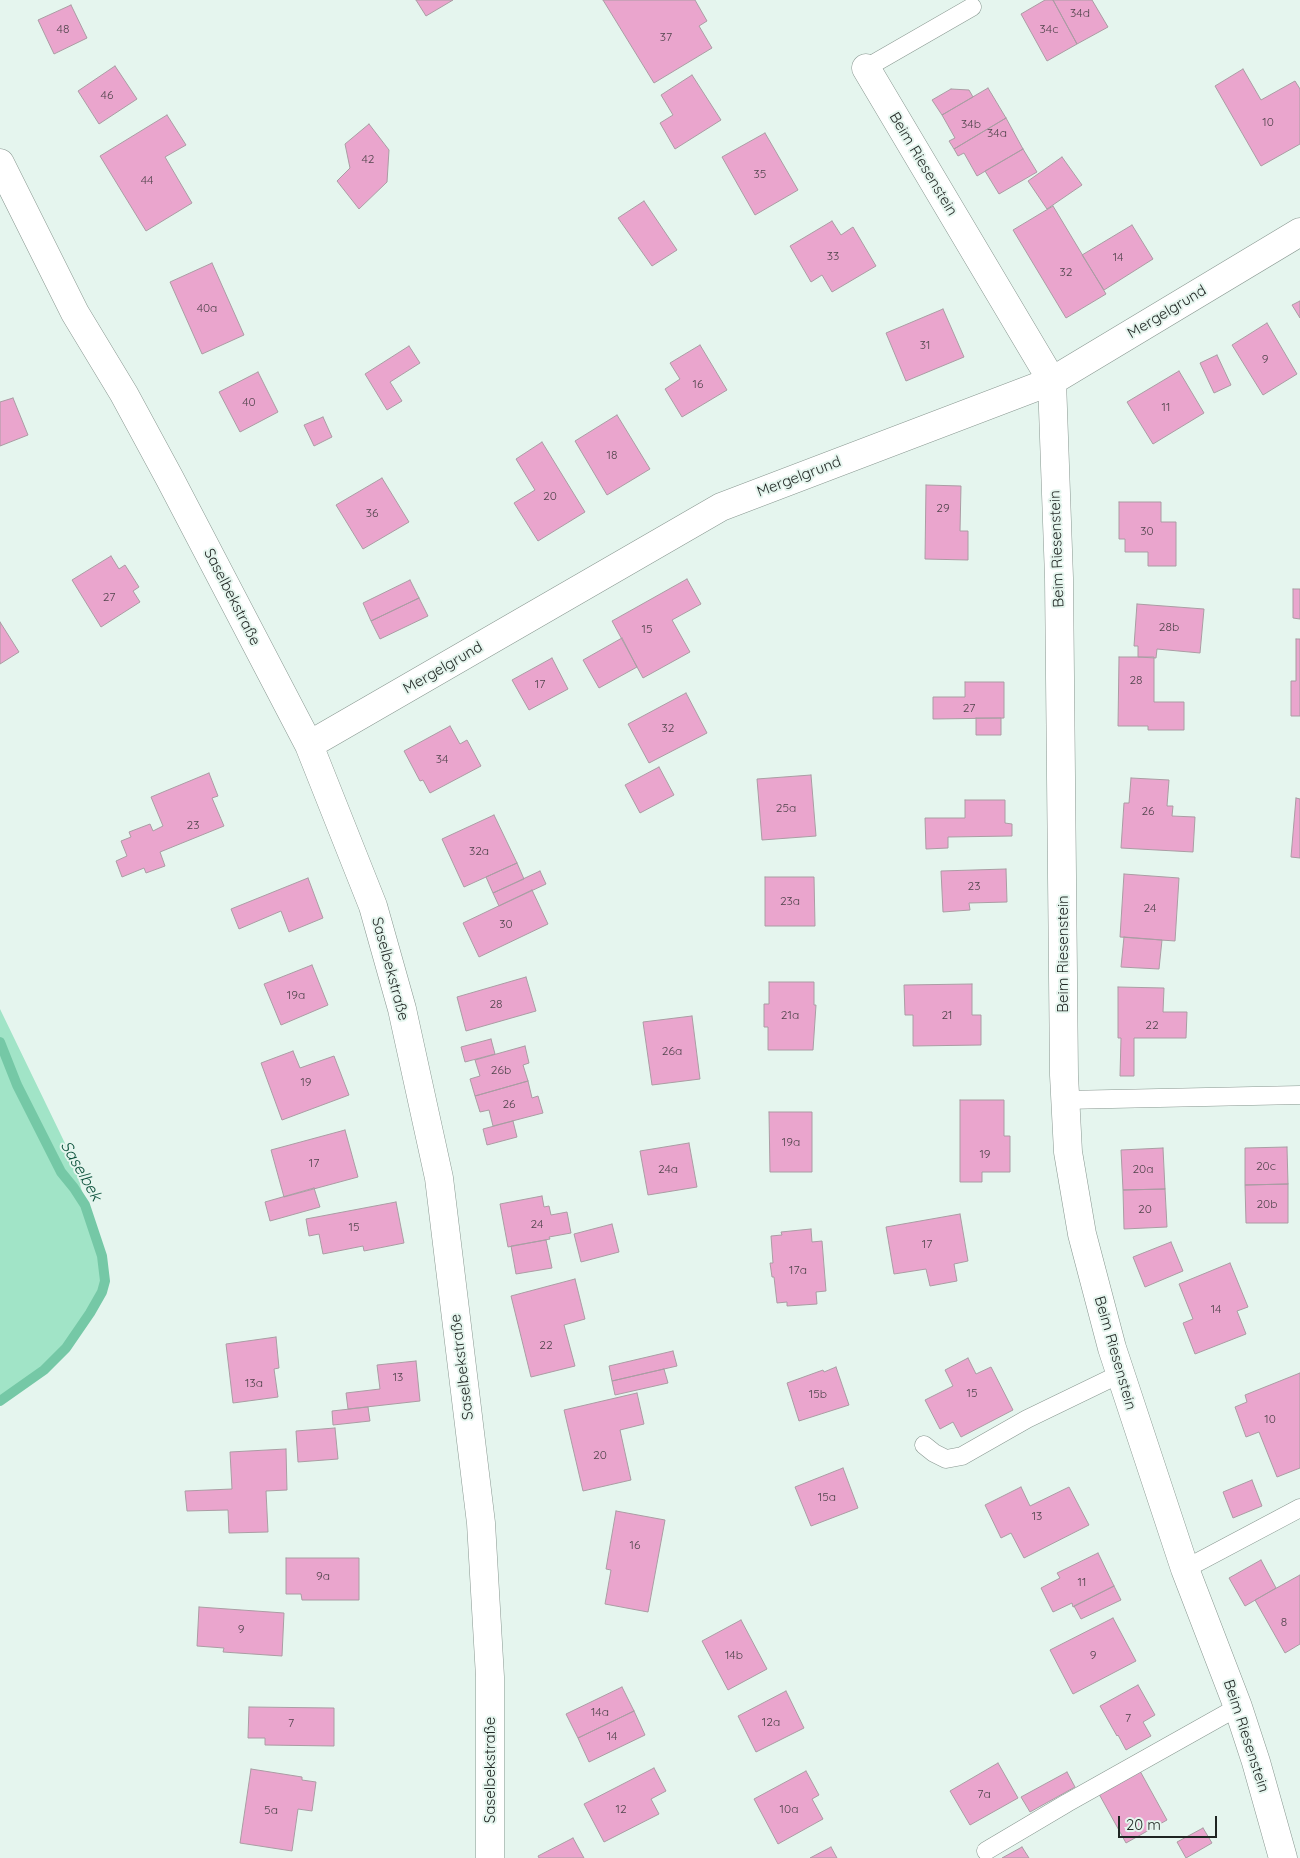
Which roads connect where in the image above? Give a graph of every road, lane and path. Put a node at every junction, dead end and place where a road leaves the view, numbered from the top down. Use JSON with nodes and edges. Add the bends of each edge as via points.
{"nodes":[{"id":1,"x":972,"y":7,"type":"dead end"},
{"id":2,"x":866,"y":68,"type":"joint"},
{"id":3,"x":0,"y":163,"type":"edge"},
{"id":4,"x":1300,"y":232,"type":"edge"},
{"id":5,"x":1052,"y":381,"type":"junction"},
{"id":6,"x":309,"y":745,"type":"junction"},
{"id":7,"x":1300,"y":1095,"type":"edge"},
{"id":8,"x":1065,"y":1100,"type":"junction"},
{"id":9,"x":1120,"y":1374,"type":"junction"},
{"id":10,"x":924,"y":1445,"type":"dead end"},
{"id":11,"x":1300,"y":1508,"type":"edge"},
{"id":12,"x":1185,"y":1569,"type":"junction"},
{"id":13,"x":1238,"y":1707,"type":"junction"},
{"id":14,"x":986,"y":1851,"type":"dead end"},
{"id":15,"x":490,"y":1858,"type":"edge"},
{"id":16,"x":1283,"y":1858,"type":"edge"}],
"edges":[{"from":1,"to":2,"type":"lane"},
{"from":2,"to":5,"type":"street","name":"Beim Riesenstein"},
{"from":3,"to":6,"type":"street","name":"Saselbekstraße","via":[[75,313],[124,394]]},
{"from":4,"to":5,"type":"street","name":"Mergelgrund"},
{"from":5,"to":6,"type":"street","name":"Mergelgrund","via":[[721,507]]},
{"from":5,"to":8,"type":"street","name":"Beim Riesenstein","via":[[1059,588]]},
{"from":6,"to":15,"type":"street","name":"Saselbekstraße","via":[[373,906],[402,1009],[439,1178],[481,1523],[490,1677]]},
{"from":7,"to":8,"type":"lane"},
{"from":8,"to":9,"type":"street","name":"Beim Riesenstein","via":[[1068,1152],[1082,1234]]},
{"from":9,"to":10,"type":"lane","via":[[1027,1419],[962,1456],[946,1459]]},
{"from":9,"to":12,"type":"street","name":"Beim Riesenstein"},
{"from":11,"to":12,"type":"lane"},
{"from":12,"to":13,"type":"street","name":"Beim Riesenstein"},
{"from":13,"to":14,"type":"lane"},
{"from":13,"to":16,"type":"street","name":"Beim Riesenstein"}]}
